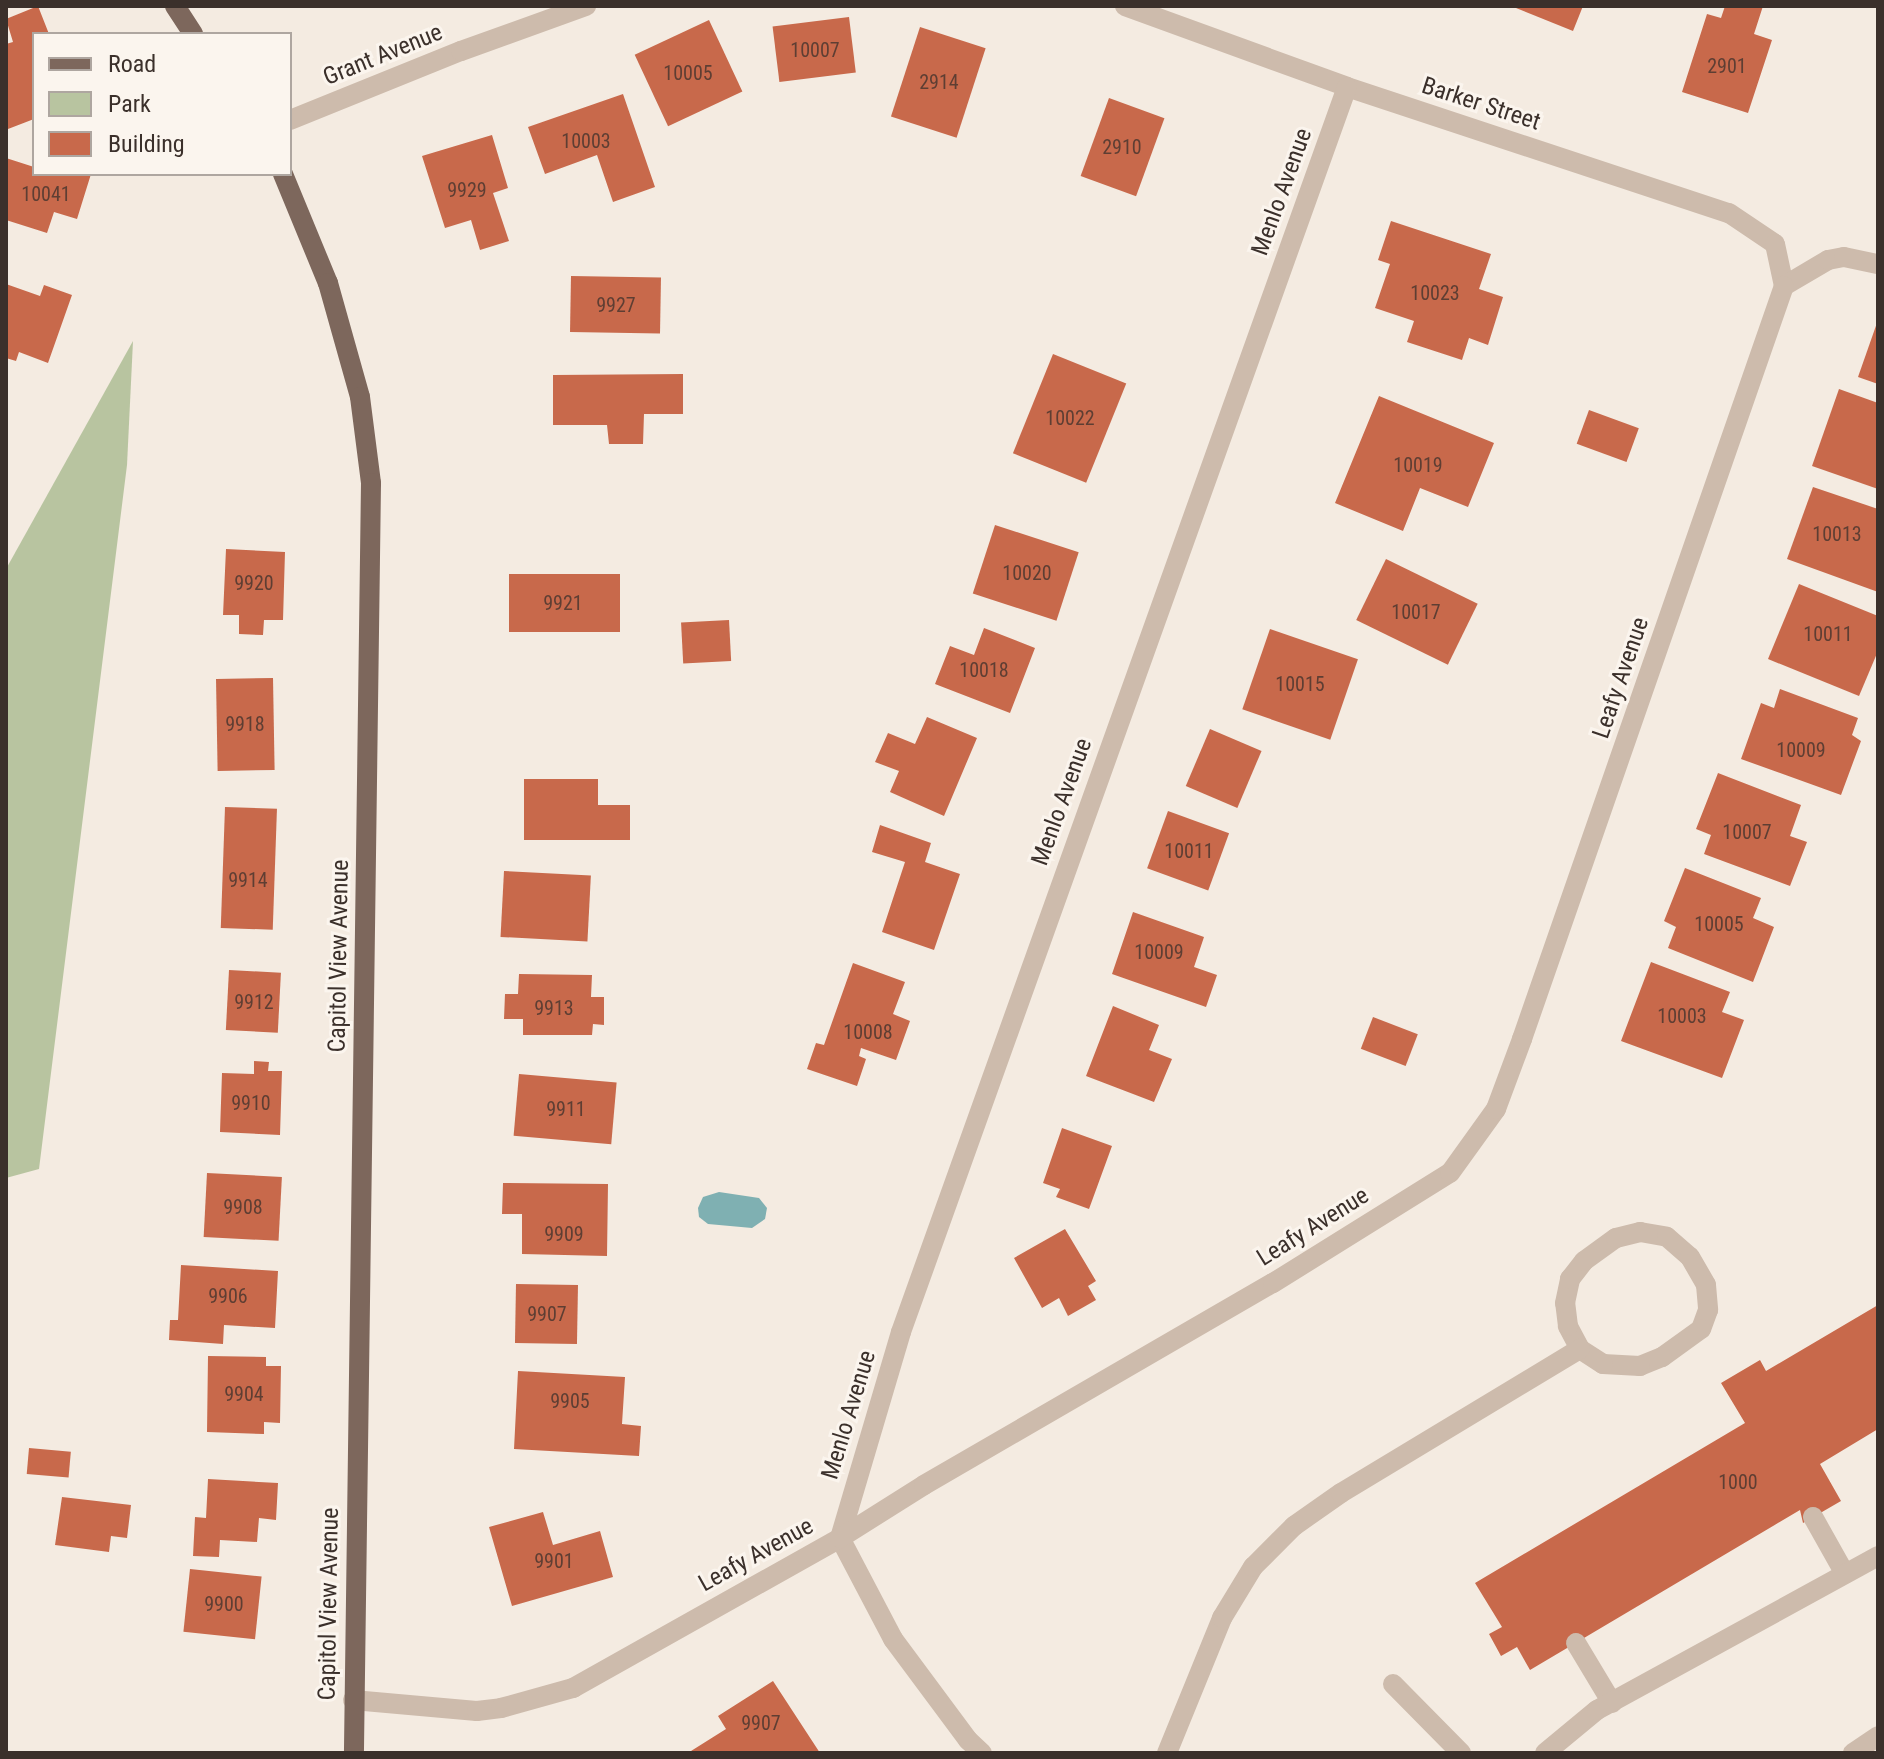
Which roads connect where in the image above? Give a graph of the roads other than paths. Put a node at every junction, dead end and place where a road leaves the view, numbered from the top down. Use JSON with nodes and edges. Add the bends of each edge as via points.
{"nodes":[{"id":1,"x":175,"y":6,"type":"edge"},
{"id":2,"x":586,"y":6,"type":"edge"},
{"id":3,"x":1125,"y":6,"type":"edge"},
{"id":4,"x":192,"y":32,"type":"edge"},
{"id":5,"x":1347,"y":87,"type":"junction"},
{"id":6,"x":292,"y":119,"type":"edge"},
{"id":7,"x":284,"y":176,"type":"edge"},
{"id":8,"x":1878,"y":264,"type":"edge"},
{"id":9,"x":1784,"y":286,"type":"junction"},
{"id":10,"x":1580,"y":1349,"type":"junction"},
{"id":11,"x":1813,"y":1517,"type":"dead end"},
{"id":12,"x":840,"y":1538,"type":"junction"},
{"id":13,"x":1878,"y":1556,"type":"edge"},
{"id":14,"x":1845,"y":1574,"type":"junction"},
{"id":15,"x":1576,"y":1643,"type":"dead end"},
{"id":16,"x":1393,"y":1684,"type":"dead end"},
{"id":17,"x":353,"y":1700,"type":"junction"},
{"id":18,"x":1612,"y":1703,"type":"junction"},
{"id":19,"x":1878,"y":1736,"type":"edge"},
{"id":20,"x":354,"y":1753,"type":"edge"},
{"id":21,"x":982,"y":1753,"type":"edge"},
{"id":22,"x":1167,"y":1753,"type":"edge"},
{"id":23,"x":1461,"y":1753,"type":"edge"},
{"id":24,"x":1545,"y":1753,"type":"edge"},
{"id":25,"x":1853,"y":1753,"type":"edge"}],
"edges":[{"from":1,"to":4,"type":"main road"},
{"from":2,"to":6,"type":"street","name":"Grant Avenue"},
{"from":3,"to":5,"type":"street","name":"Barker Street"},
{"from":5,"to":9,"type":"street","name":"Barker Street","via":[[1729,213],[1775,244]]},
{"from":5,"to":12,"type":"street","name":"Menlo Avenue","via":[[901,1332]]},
{"from":7,"to":17,"type":"main road","name":"Capitol View Avenue","via":[[328,283],[360,397],[371,483]]},
{"from":8,"to":9,"type":"street","via":[[1844,257],[1828,260]]},
{"from":9,"to":12,"type":"street","name":"Leafy Avenue","via":[[1496,1109],[1450,1173]]},
{"from":10,"to":10,"type":"street","via":[[1603,1364],[1640,1366],[1701,1329],[1708,1310],[1706,1285],[1690,1257],[1667,1237],[1640,1232],[1616,1238],[1584,1261],[1570,1279],[1565,1303],[1568,1326]]},
{"from":10,"to":22,"type":"street","via":[[1294,1526],[1253,1567],[1222,1618]]},
{"from":11,"to":14,"type":"street"},
{"from":12,"to":17,"type":"street","name":"Leafy Avenue","via":[[573,1688],[477,1711]]},
{"from":12,"to":21,"type":"street","via":[[893,1639]]},
{"from":13,"to":14,"type":"street"},
{"from":14,"to":18,"type":"street"},
{"from":15,"to":18,"type":"street"},
{"from":16,"to":23,"type":"street"},
{"from":17,"to":20,"type":"main road","name":"Capitol View Avenue"},
{"from":18,"to":24,"type":"street"},
{"from":19,"to":25,"type":"street"}]}
